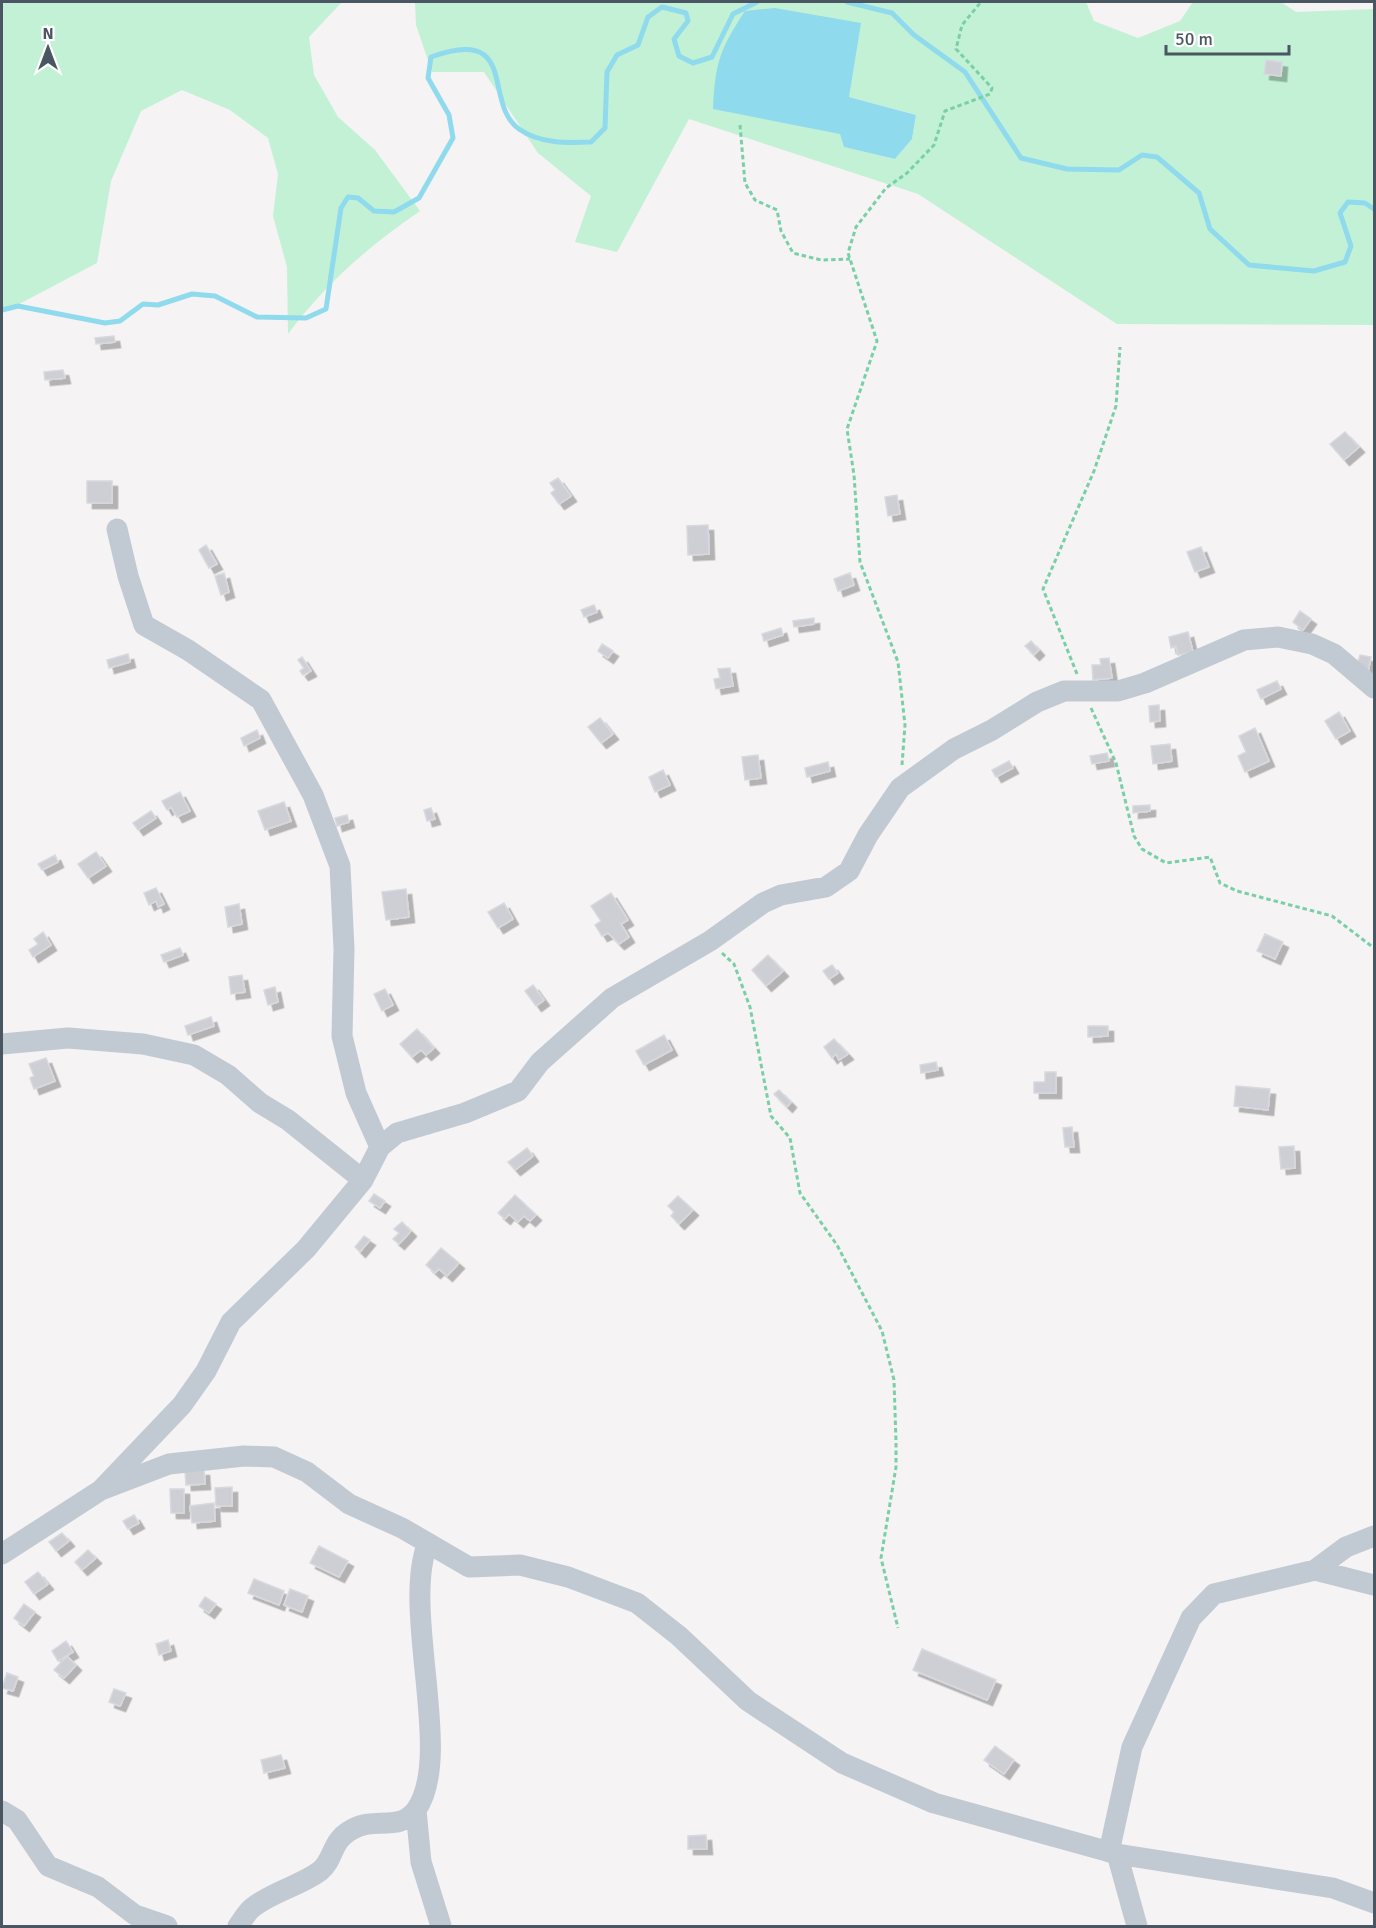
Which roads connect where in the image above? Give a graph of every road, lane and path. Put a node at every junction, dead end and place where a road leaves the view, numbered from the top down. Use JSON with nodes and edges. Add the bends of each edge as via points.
{"nodes":[{"id":1,"x":981,"y":2,"type":"edge"},
{"id":2,"x":740,"y":125,"type":"dead end"},
{"id":3,"x":850,"y":260,"type":"junction"},
{"id":4,"x":1120,"y":347,"type":"dead end"},
{"id":5,"x":117,"y":529,"type":"dead end"},
{"id":6,"x":1374,"y":688,"type":"edge"},
{"id":7,"x":1084,"y":691,"type":"junction"},
{"id":8,"x":900,"y":788,"type":"junction"},
{"id":9,"x":710,"y":941,"type":"junction"},
{"id":10,"x":1374,"y":948,"type":"edge"},
{"id":11,"x":2,"y":1044,"type":"edge"},
{"id":12,"x":380,"y":1148,"type":"junction"},
{"id":13,"x":363,"y":1180,"type":"junction"},
{"id":14,"x":101,"y":1490,"type":"junction"},
{"id":15,"x":1374,"y":1536,"type":"edge"},
{"id":16,"x":428,"y":1545,"type":"junction"},
{"id":17,"x":2,"y":1554,"type":"edge"},
{"id":18,"x":1316,"y":1570,"type":"junction"},
{"id":19,"x":1374,"y":1586,"type":"edge"},
{"id":20,"x":898,"y":1628,"type":"dead end"},
{"id":21,"x":416,"y":1810,"type":"junction"},
{"id":22,"x":2,"y":1811,"type":"edge"},
{"id":23,"x":1113,"y":1853,"type":"junction"},
{"id":24,"x":1374,"y":1904,"type":"edge"},
{"id":25,"x":167,"y":1926,"type":"edge"},
{"id":26,"x":238,"y":1926,"type":"edge"},
{"id":27,"x":441,"y":1926,"type":"edge"},
{"id":28,"x":1137,"y":1926,"type":"edge"}],
"edges":[{"from":1,"to":3,"type":"path","via":[[962,25],[956,49],[986,79],[992,88],[990,94],[945,111],[934,145],[886,188],[856,227],[848,254]]},
{"from":2,"to":3,"type":"path","via":[[745,183],[755,200],[777,210],[781,231],[793,253],[821,260]]},
{"from":3,"to":8,"type":"path","via":[[877,341],[847,429],[860,562],[898,662],[905,725]]},
{"from":4,"to":7,"type":"path","via":[[1116,406],[1094,471],[1043,589]]},
{"from":5,"to":12,"type":"street","via":[[144,625],[261,700],[313,795],[340,866],[344,949],[342,1036],[356,1093]]},
{"from":6,"to":7,"type":"street","via":[[1334,654],[1312,644],[1278,637],[1244,640],[1118,691]]},
{"from":7,"to":8,"type":"street","via":[[1064,692],[1037,702],[954,749]]},
{"from":7,"to":10,"type":"path","via":[[1116,763],[1134,836],[1142,849],[1166,863],[1210,857],[1220,883],[1332,916]]},
{"from":8,"to":9,"type":"street","via":[[849,871],[826,887],[781,895],[763,903]]},
{"from":9,"to":12,"type":"street","via":[[612,998],[540,1062],[518,1091],[465,1113],[406,1129]]},
{"from":9,"to":20,"type":"path","via":[[734,964],[750,1007],[771,1116],[790,1138],[800,1193],[837,1245],[882,1331],[894,1380],[896,1467],[881,1558]]},
{"from":11,"to":13,"type":"street","via":[[68,1038],[143,1044],[194,1055],[228,1075]]},
{"from":12,"to":13,"type":"street"},
{"from":13,"to":14,"type":"street","via":[[306,1249],[231,1322],[206,1371],[182,1406]]},
{"from":14,"to":16,"type":"street","via":[[169,1464],[274,1457],[307,1472],[349,1504],[402,1528]]},
{"from":14,"to":17,"type":"street"},
{"from":15,"to":18,"type":"street","via":[[1346,1547]]},
{"from":16,"to":21,"type":"street","via":[[420,1564],[428,1780]]},
{"from":16,"to":23,"type":"street","via":[[469,1567],[520,1565],[568,1577],[636,1603],[679,1636],[748,1701],[842,1763],[934,1803]]},
{"from":18,"to":19,"type":"street"},
{"from":18,"to":23,"type":"street","via":[[1214,1594],[1191,1618],[1132,1747]]},
{"from":21,"to":26,"type":"street","via":[[402,1822],[359,1826],[339,1837],[321,1870],[251,1909]]},
{"from":21,"to":27,"type":"street","via":[[422,1862]]},
{"from":22,"to":25,"type":"street","via":[[17,1820],[48,1866],[98,1887],[135,1915]]},
{"from":23,"to":24,"type":"street","via":[[1334,1888]]},
{"from":23,"to":28,"type":"street"}]}
